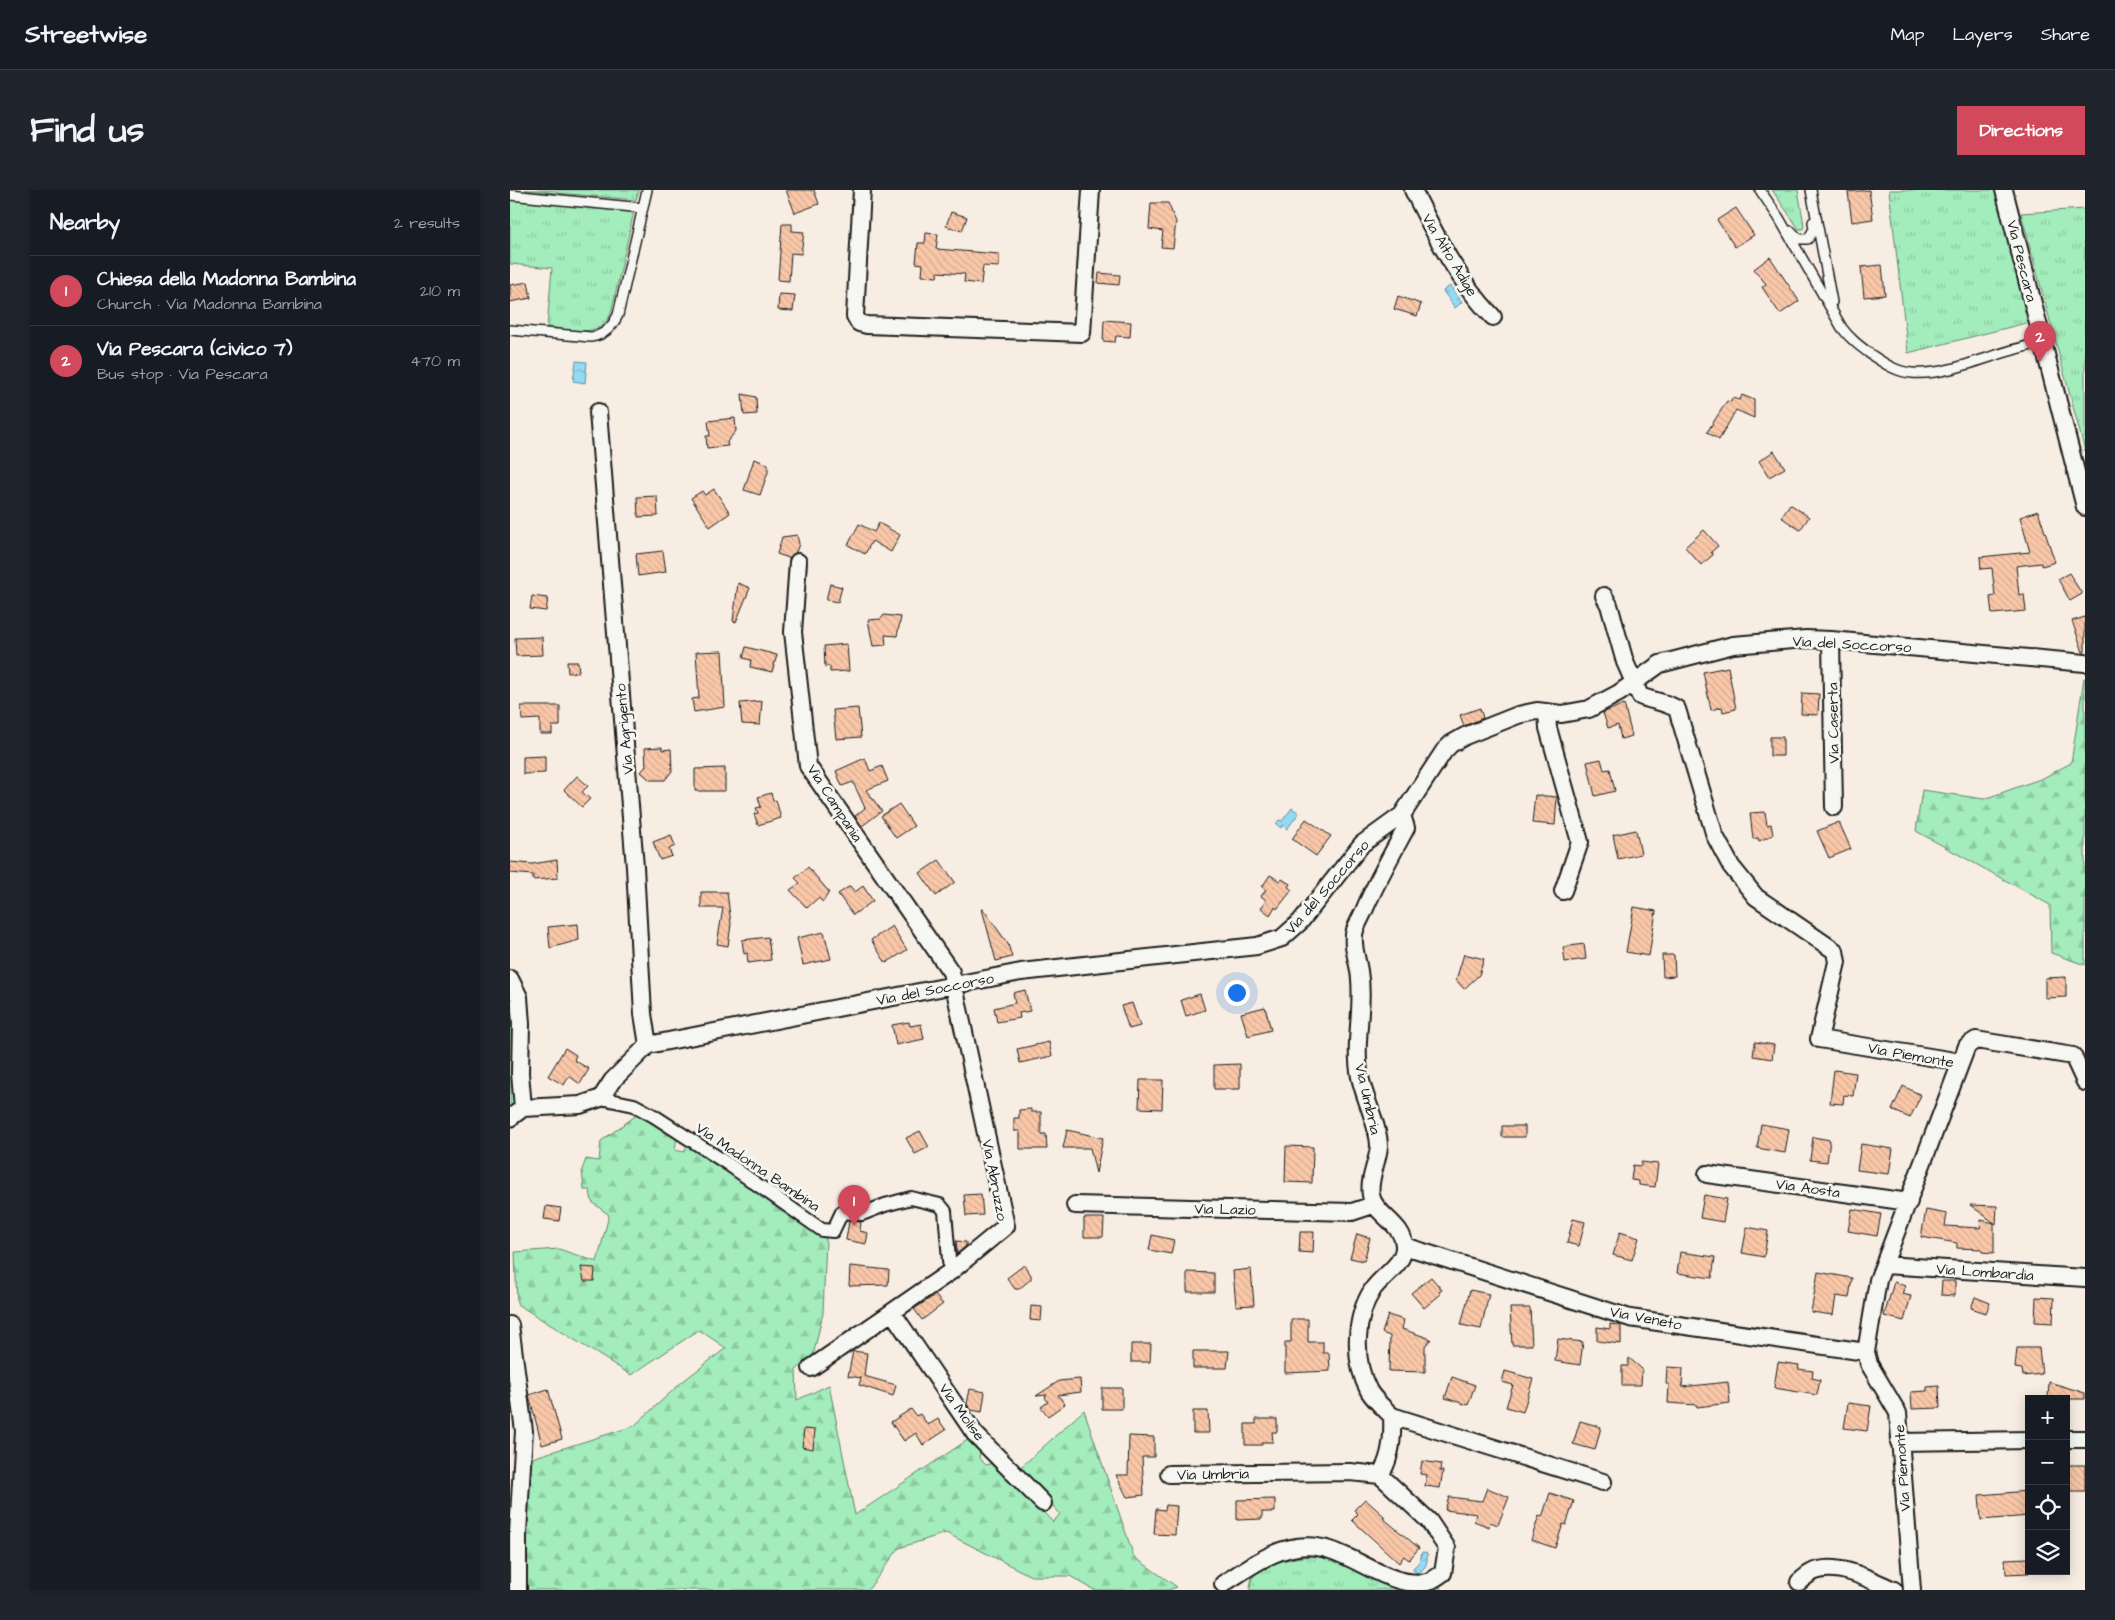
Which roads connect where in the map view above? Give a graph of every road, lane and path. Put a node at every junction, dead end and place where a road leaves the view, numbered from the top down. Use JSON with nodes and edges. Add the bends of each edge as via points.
{"nodes":[{"id":1,"x":647,"y":190,"type":"edge"},
{"id":2,"x":862,"y":190,"type":"edge"},
{"id":3,"x":1091,"y":190,"type":"edge"},
{"id":4,"x":1413,"y":190,"type":"edge"},
{"id":5,"x":1760,"y":190,"type":"edge"},
{"id":6,"x":1810,"y":190,"type":"edge"},
{"id":7,"x":2004,"y":190,"type":"edge"},
{"id":8,"x":510,"y":195,"type":"edge"},
{"id":9,"x":643,"y":208,"type":"junction"},
{"id":10,"x":1779,"y":218,"type":"junction"},
{"id":11,"x":1833,"y":309,"type":"junction"},
{"id":12,"x":1493,"y":317,"type":"dead end"},
{"id":13,"x":510,"y":330,"type":"edge"},
{"id":14,"x":2043,"y":343,"type":"junction"},
{"id":15,"x":598,"y":412,"type":"dead end"},
{"id":16,"x":2085,"y":507,"type":"edge"},
{"id":17,"x":798,"y":562,"type":"dead end"},
{"id":18,"x":1604,"y":596,"type":"dead end"},
{"id":19,"x":1831,"y":640,"type":"junction"},
{"id":20,"x":2085,"y":663,"type":"edge"},
{"id":21,"x":1634,"y":681,"type":"junction"},
{"id":22,"x":1546,"y":712,"type":"junction"},
{"id":23,"x":1834,"y":807,"type":"dead end"},
{"id":24,"x":1402,"y":815,"type":"junction"},
{"id":25,"x":1563,"y":891,"type":"dead end"},
{"id":26,"x":510,"y":979,"type":"edge"},
{"id":27,"x":954,"y":986,"type":"junction"},
{"id":28,"x":648,"y":1045,"type":"junction"},
{"id":29,"x":1961,"y":1062,"type":"junction"},
{"id":30,"x":2085,"y":1082,"type":"edge"},
{"id":31,"x":601,"y":1098,"type":"junction"},
{"id":32,"x":523,"y":1108,"type":"junction"},
{"id":33,"x":510,"y":1118,"type":"edge"},
{"id":34,"x":1707,"y":1174,"type":"dead end"},
{"id":35,"x":1909,"y":1202,"type":"junction"},
{"id":36,"x":1075,"y":1205,"type":"dead end"},
{"id":37,"x":1373,"y":1205,"type":"junction"},
{"id":38,"x":1404,"y":1246,"type":"junction"},
{"id":39,"x":1885,"y":1265,"type":"junction"},
{"id":40,"x":950,"y":1272,"type":"junction"},
{"id":41,"x":2085,"y":1278,"type":"edge"},
{"id":42,"x":892,"y":1312,"type":"junction"},
{"id":43,"x":510,"y":1325,"type":"edge"},
{"id":44,"x":1866,"y":1352,"type":"junction"},
{"id":45,"x":811,"y":1368,"type":"dead end"},
{"id":46,"x":1392,"y":1416,"type":"junction"},
{"id":47,"x":2070,"y":1439,"type":"edge"},
{"id":48,"x":2085,"y":1439,"type":"edge"},
{"id":49,"x":2025,"y":1440,"type":"edge"},
{"id":50,"x":1899,"y":1442,"type":"junction"},
{"id":51,"x":1169,"y":1474,"type":"dead end"},
{"id":52,"x":1380,"y":1475,"type":"junction"},
{"id":53,"x":1603,"y":1482,"type":"dead end"},
{"id":54,"x":1042,"y":1503,"type":"dead end"},
{"id":55,"x":1799,"y":1582,"type":"dead end"},
{"id":56,"x":1223,"y":1584,"type":"dead end"},
{"id":57,"x":518,"y":1590,"type":"edge"},
{"id":58,"x":1894,"y":1590,"type":"edge"},
{"id":59,"x":1912,"y":1590,"type":"edge"}],
"edges":[{"from":1,"to":9,"type":"lane"},
{"from":2,"to":3,"type":"street","via":[[858,323],[1082,333]]},
{"from":4,"to":12,"type":"street","name":"Via Alto Adige","via":[[1463,282]]},
{"from":5,"to":10,"type":"lane"},
{"from":6,"to":10,"type":"lane","via":[[1814,229],[1808,239],[1799,239]]},
{"from":6,"to":11,"type":"lane"},
{"from":7,"to":14,"type":"street","name":"Via Pescara"},
{"from":8,"to":9,"type":"lane"},
{"from":9,"to":13,"type":"lane","via":[[618,315],[607,331],[591,337]]},
{"from":10,"to":11,"type":"lane"},
{"from":11,"to":14,"type":"lane","via":[[1852,341],[1883,363],[1912,373],[1936,372]]},
{"from":14,"to":16,"type":"street","name":"Via Pescara"},
{"from":15,"to":28,"type":"street","name":"Via Agrigento","via":[[635,867],[643,1014]]},
{"from":17,"to":27,"type":"street","name":"Via Campania","via":[[793,632],[808,766],[951,972]]},
{"from":18,"to":21,"type":"street"},
{"from":19,"to":20,"type":"street","name":"Via del Soccorso"},
{"from":19,"to":21,"type":"street","name":"Via del Soccorso","via":[[1733,645],[1660,664]]},
{"from":19,"to":23,"type":"street","name":"Via Caserta"},
{"from":21,"to":22,"type":"street","name":"Via del Soccorso","via":[[1589,709],[1562,714]]},
{"from":21,"to":29,"type":"street","name":"Via Piemonte","via":[[1640,696],[1677,709],[1715,836],[1731,866],[1756,897],[1835,951],[1837,962],[1819,1039]]},
{"from":22,"to":24,"type":"street","name":"Via del Soccorso","via":[[1518,715],[1451,744]]},
{"from":22,"to":25,"type":"street","via":[[1580,842]]},
{"from":24,"to":27,"type":"street","name":"Via del Soccorso","via":[[1362,844],[1300,922],[1282,938],[1257,946],[1022,972]]},
{"from":24,"to":37,"type":"street","name":"Via Umbria","via":[[1406,828],[1355,930],[1361,997],[1360,1077],[1379,1147],[1370,1192]]},
{"from":26,"to":32,"type":"street","via":[[519,997]]},
{"from":27,"to":28,"type":"street","name":"Via del Soccorso"},
{"from":27,"to":40,"type":"street","name":"Via Abruzzo","via":[[1006,1226]]},
{"from":28,"to":31,"type":"street","via":[[612,1081]]},
{"from":29,"to":30,"type":"street","via":[[1967,1046],[1976,1040],[2072,1056]]},
{"from":29,"to":35,"type":"street","name":"Via Piemonte"},
{"from":31,"to":32,"type":"street","via":[[580,1105]]},
{"from":31,"to":40,"type":"street","name":"Via Madonna Bambina","via":[[634,1106],[654,1116],[822,1230],[833,1231],[842,1212],[862,1214],[911,1198],[940,1205],[945,1211]]},
{"from":32,"to":33,"type":"street"},
{"from":34,"to":35,"type":"street","name":"Via Aosta"},
{"from":35,"to":39,"type":"street","name":"Via Piemonte"},
{"from":36,"to":37,"type":"street","name":"Via Lazio","via":[[1352,1212]]},
{"from":37,"to":38,"type":"street","via":[[1402,1235]]},
{"from":38,"to":44,"type":"street","name":"Via Veneto","via":[[1630,1318]]},
{"from":38,"to":46,"type":"street","via":[[1399,1260],[1367,1300],[1357,1341],[1363,1377],[1370,1392]]},
{"from":39,"to":41,"type":"street","name":"Via Lombardia"},
{"from":39,"to":44,"type":"street","name":"Via Piemonte","via":[[1878,1280]]},
{"from":40,"to":42,"type":"street","name":"Via Abruzzo"},
{"from":42,"to":45,"type":"street","name":"Via Abruzzo"},
{"from":42,"to":54,"type":"street","name":"Via Molise","via":[[975,1434]]},
{"from":43,"to":57,"type":"street","via":[[524,1431]]},
{"from":44,"to":50,"type":"street","name":"Via Piemonte","via":[[1869,1364],[1898,1413]]},
{"from":46,"to":52,"type":"street","via":[[1393,1431],[1385,1468]]},
{"from":46,"to":53,"type":"street"},
{"from":47,"to":48,"type":"street"},
{"from":49,"to":50,"type":"street"},
{"from":50,"to":59,"type":"street","name":"Via Piemonte"},
{"from":51,"to":52,"type":"street","name":"Via Umbria","via":[[1350,1472]]},
{"from":52,"to":56,"type":"street","via":[[1429,1521],[1447,1548],[1443,1573],[1427,1582],[1406,1584],[1376,1574],[1346,1556],[1299,1546],[1274,1553]]},
{"from":55,"to":58,"type":"street","via":[[1820,1569],[1837,1570]]}]}
